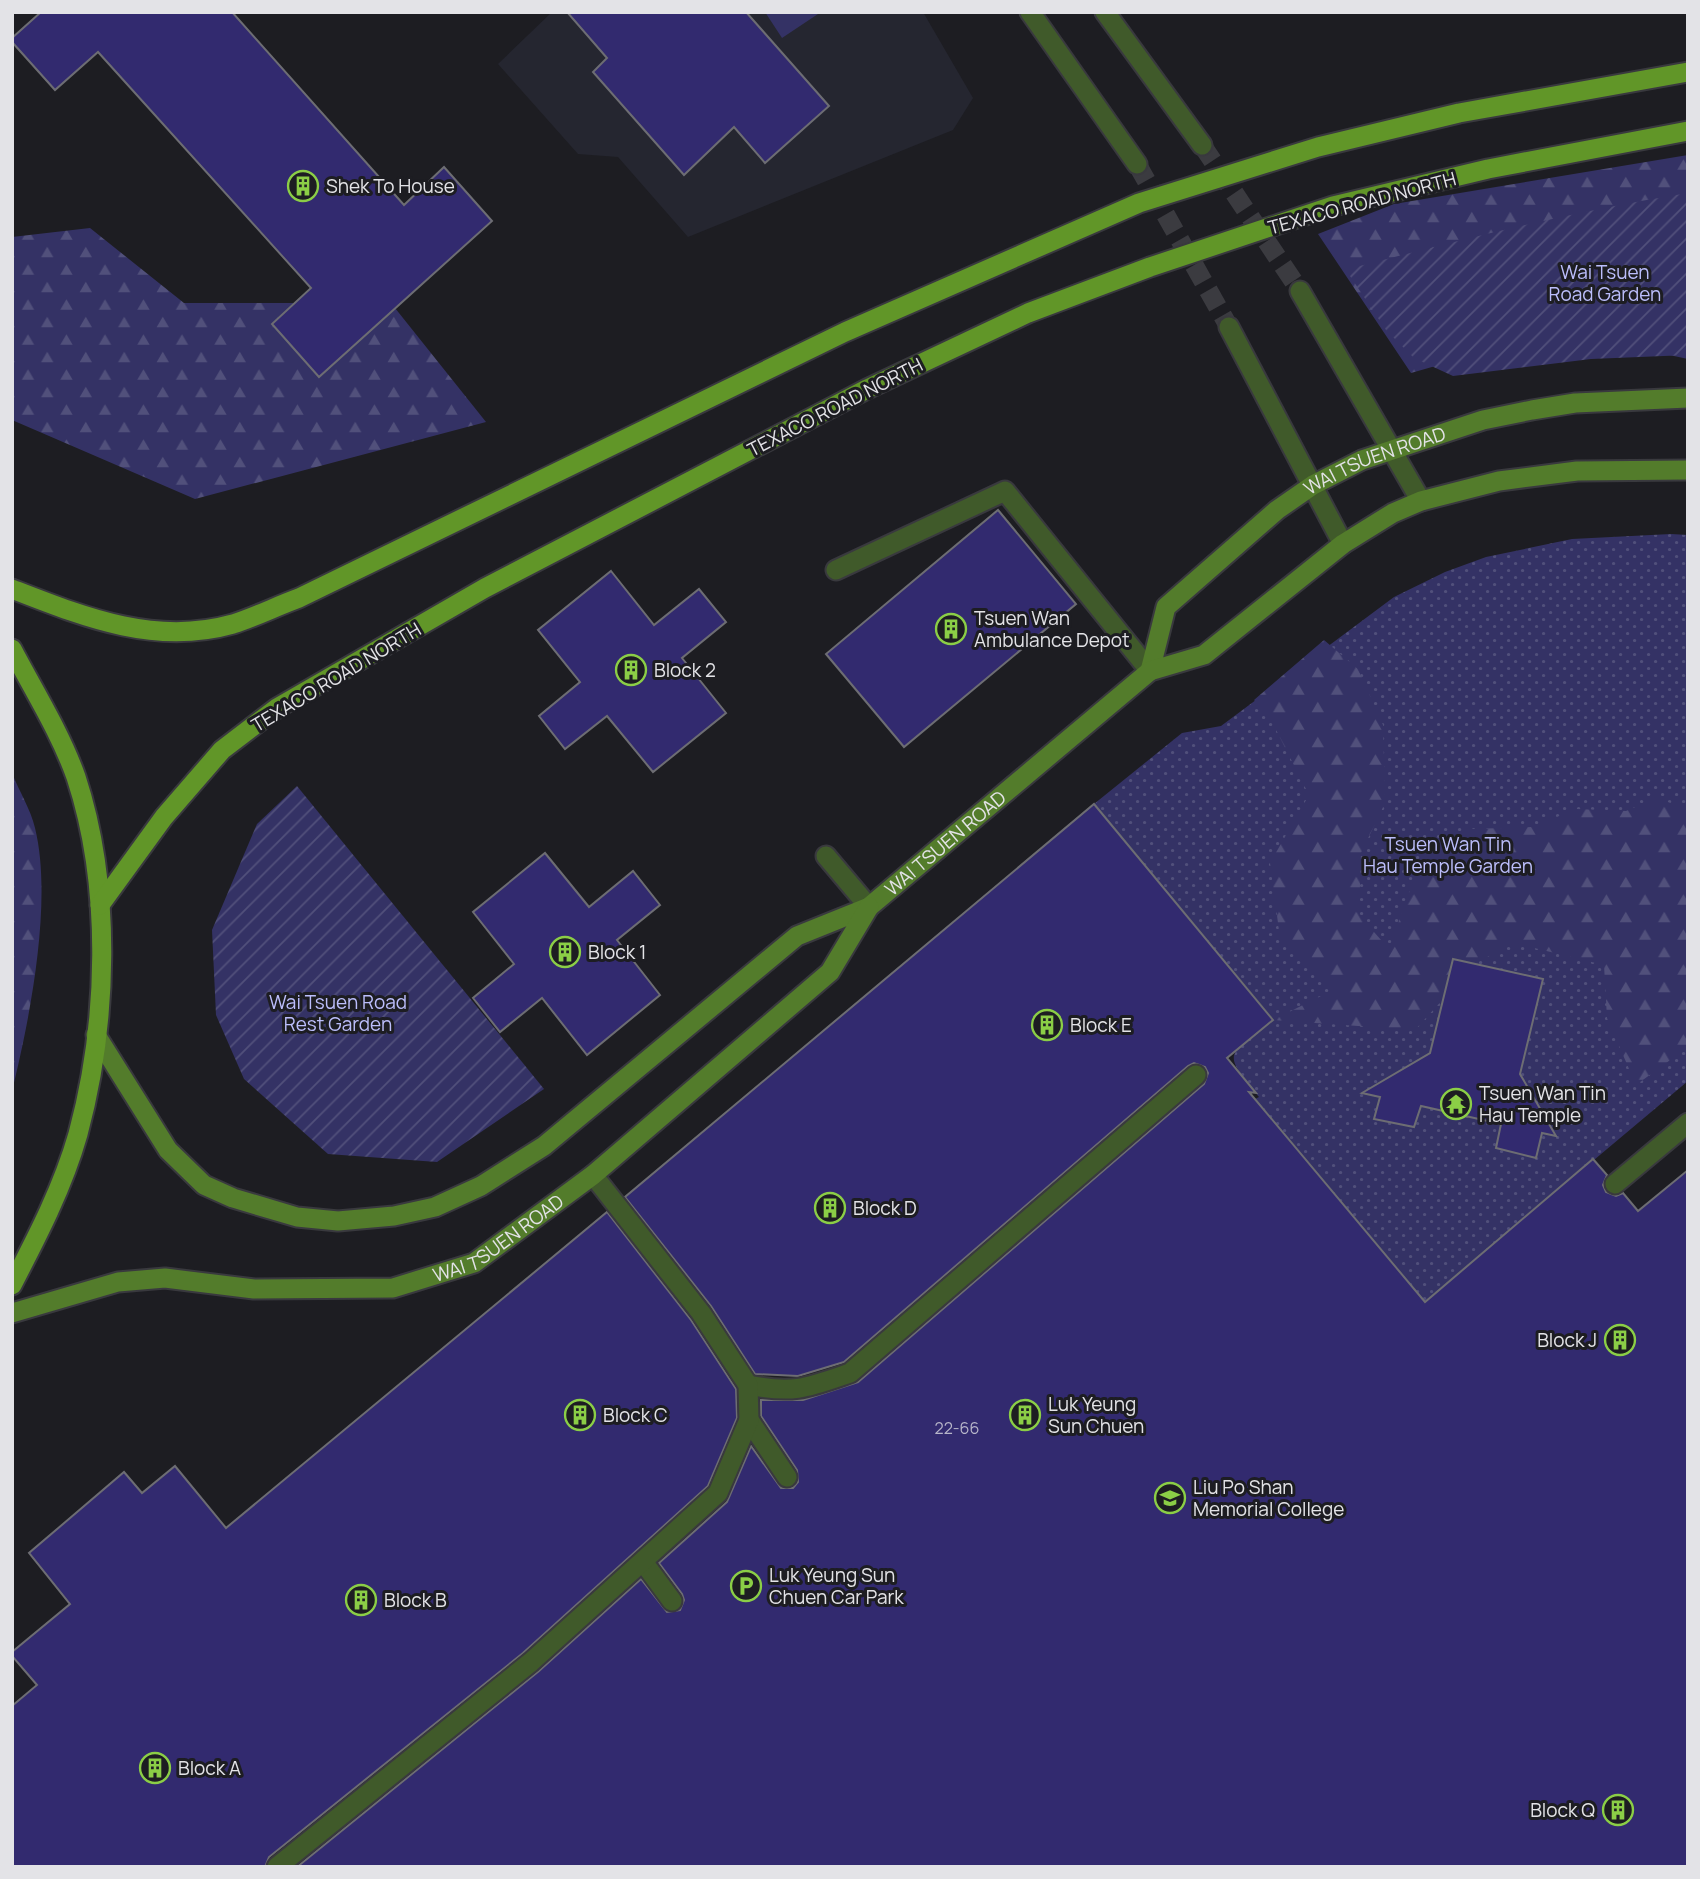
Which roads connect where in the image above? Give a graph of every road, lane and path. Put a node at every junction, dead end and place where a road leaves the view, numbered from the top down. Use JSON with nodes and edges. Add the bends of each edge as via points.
{"nodes":[{"id":1,"x":1030,"y":12,"type":"edge"},
{"id":2,"x":1105,"y":12,"type":"edge"},
{"id":3,"x":1688,"y":72,"type":"edge"},
{"id":4,"x":1688,"y":131,"type":"edge"},
{"id":5,"x":1202,"y":145,"type":"tunnel mouth"},
{"id":6,"x":1138,"y":164,"type":"tunnel mouth"},
{"id":7,"x":1300,"y":291,"type":"tunnel mouth"},
{"id":8,"x":1230,"y":327,"type":"tunnel mouth"},
{"id":9,"x":1688,"y":398,"type":"edge"},
{"id":10,"x":1393,"y":448,"type":"junction"},
{"id":11,"x":1688,"y":470,"type":"edge"},
{"id":12,"x":1313,"y":485,"type":"junction"},
{"id":13,"x":1421,"y":501,"type":"junction"},
{"id":14,"x":1343,"y":544,"type":"junction"},
{"id":15,"x":836,"y":570,"type":"dead end"},
{"id":16,"x":12,"y":589,"type":"edge"},
{"id":17,"x":12,"y":649,"type":"edge"},
{"id":18,"x":1150,"y":671,"type":"junction"},
{"id":19,"x":826,"y":856,"type":"dead end"},
{"id":20,"x":100,"y":905,"type":"junction"},
{"id":21,"x":869,"y":907,"type":"junction"},
{"id":22,"x":96,"y":1035,"type":"junction"},
{"id":23,"x":1196,"y":1075,"type":"dead end"},
{"id":24,"x":1688,"y":1123,"type":"edge"},
{"id":25,"x":593,"y":1175,"type":"junction"},
{"id":26,"x":1615,"y":1184,"type":"dead end"},
{"id":27,"x":12,"y":1285,"type":"edge"},
{"id":28,"x":12,"y":1313,"type":"edge"},
{"id":29,"x":748,"y":1385,"type":"junction"},
{"id":30,"x":749,"y":1419,"type":"junction"},
{"id":31,"x":787,"y":1477,"type":"dead end"},
{"id":32,"x":644,"y":1563,"type":"junction"},
{"id":33,"x":672,"y":1601,"type":"dead end"},
{"id":34,"x":277,"y":1867,"type":"edge"}],
"edges":[{"from":1,"to":6,"type":"street"},
{"from":2,"to":5,"type":"street"},
{"from":3,"to":16,"type":"main road","via":[[1447,116],[1318,147],[1139,203],[845,332],[299,598],[232,624],[167,633],[108,625]]},
{"from":4,"to":20,"type":"main road","name":"TEXACO ROAD NORTH","via":[[1488,169],[1334,206],[1028,313],[867,389],[485,588],[277,708],[222,750],[164,817]]},
{"from":7,"to":10,"type":"street"},
{"from":8,"to":12,"type":"street"},
{"from":9,"to":10,"type":"main road","name":"WAI TSUEN ROAD","via":[[1575,403],[1532,410]]},
{"from":10,"to":12,"type":"main road","name":"WAI TSUEN ROAD"},
{"from":10,"to":13,"type":"street"},
{"from":11,"to":13,"type":"main road","name":"WAI TSUEN ROAD","via":[[1577,471],[1499,481]]},
{"from":12,"to":14,"type":"street"},
{"from":12,"to":18,"type":"main road","name":"WAI TSUEN ROAD","via":[[1251,529],[1166,607]]},
{"from":13,"to":14,"type":"main road","name":"WAI TSUEN ROAD"},
{"from":14,"to":18,"type":"main road","name":"WAI TSUEN ROAD","via":[[1204,655]]},
{"from":15,"to":18,"type":"street","via":[[1005,491]]},
{"from":17,"to":20,"type":"main road","via":[[50,718],[75,777],[95,856]]},
{"from":18,"to":21,"type":"main road","name":"WAI TSUEN ROAD"},
{"from":19,"to":21,"type":"street"},
{"from":20,"to":22,"type":"main road","via":[[102,992]]},
{"from":21,"to":22,"type":"main road","name":"WAI TSUEN ROAD","via":[[797,936],[544,1146],[481,1186],[435,1206],[394,1216],[338,1221],[297,1217],[204,1185],[168,1150]]},
{"from":21,"to":25,"type":"main road","name":"WAI TSUEN ROAD","via":[[830,972]]},
{"from":22,"to":27,"type":"main road","via":[[78,1134],[43,1226]]},
{"from":23,"to":29,"type":"street","via":[[850,1373],[781,1392]]},
{"from":24,"to":26,"type":"street"},
{"from":25,"to":28,"type":"main road","name":"WAI TSUEN ROAD","via":[[474,1263],[393,1288],[254,1289],[165,1278],[99,1286]]},
{"from":25,"to":29,"type":"street","via":[[701,1313]]},
{"from":29,"to":30,"type":"street"},
{"from":30,"to":31,"type":"street"},
{"from":30,"to":32,"type":"street","via":[[718,1493]]},
{"from":32,"to":33,"type":"street"},
{"from":32,"to":34,"type":"street","via":[[531,1662]]}]}
